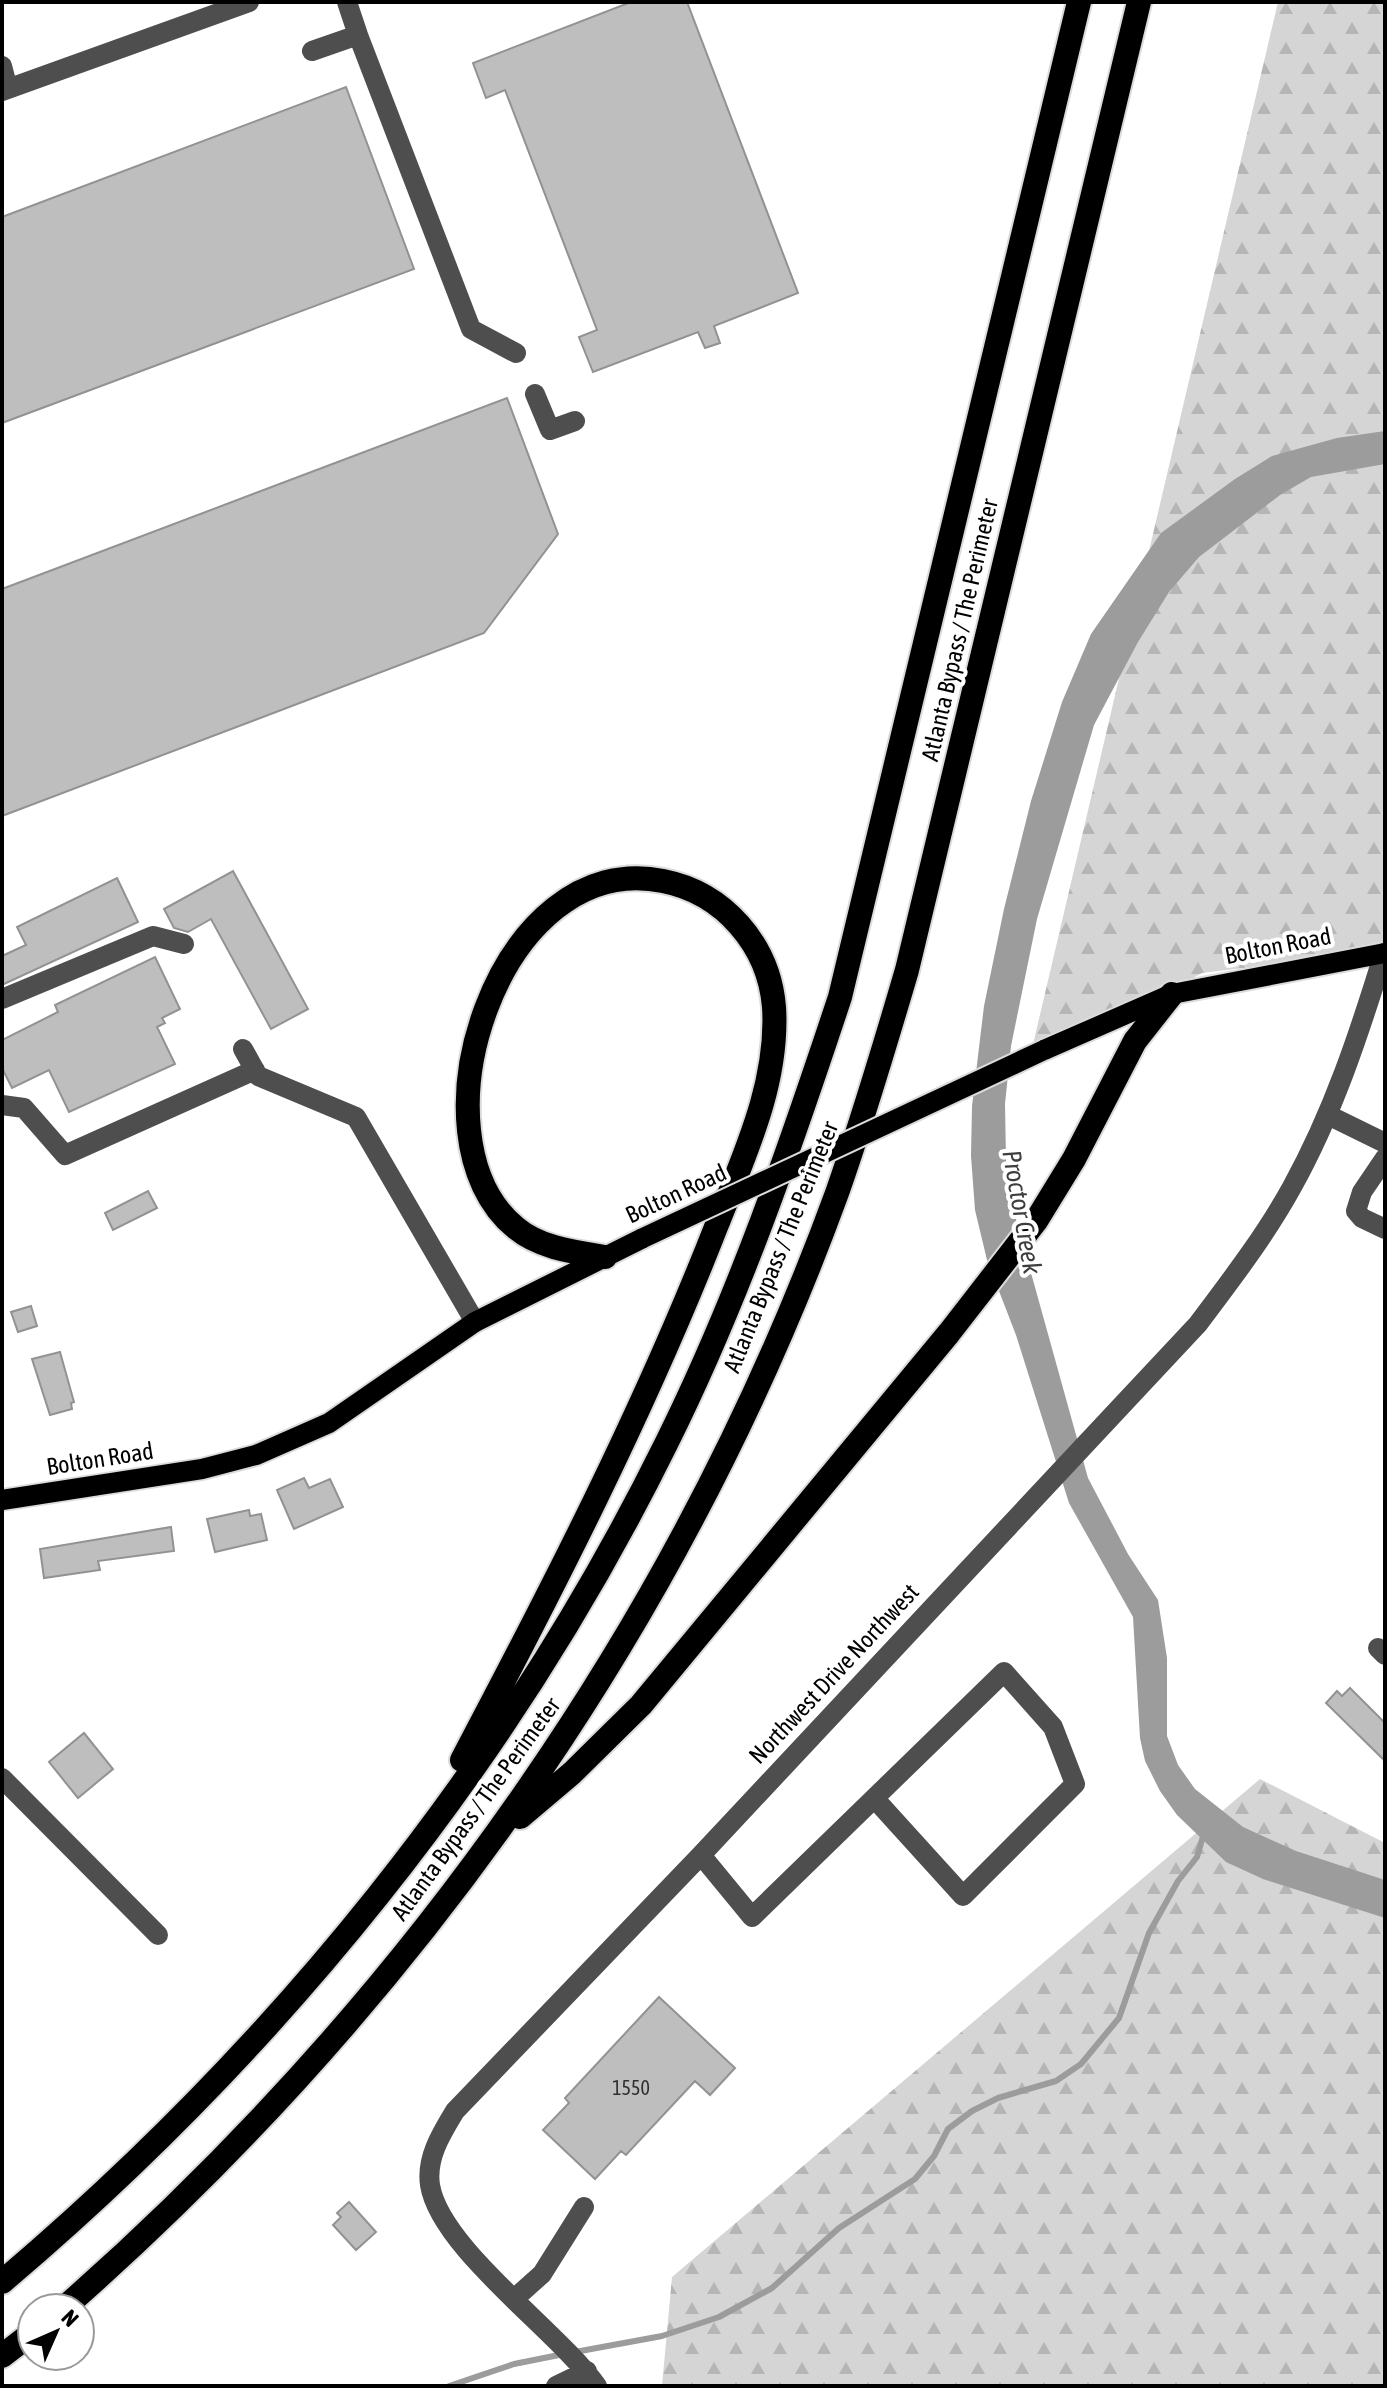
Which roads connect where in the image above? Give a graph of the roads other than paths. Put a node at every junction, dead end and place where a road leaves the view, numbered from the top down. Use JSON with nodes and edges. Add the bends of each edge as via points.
{"nodes":[{"id":1,"x":249,"y":2,"type":"edge"},
{"id":2,"x":347,"y":2,"type":"edge"},
{"id":3,"x":1079,"y":2,"type":"edge"},
{"id":4,"x":1139,"y":2,"type":"edge"},
{"id":5,"x":358,"y":35,"type":"junction"},
{"id":6,"x":312,"y":51,"type":"dead end"},
{"id":7,"x":2,"y":66,"type":"edge"},
{"id":8,"x":5,"y":90,"type":"edge"},
{"id":9,"x":516,"y":353,"type":"dead end"},
{"id":10,"x":535,"y":394,"type":"dead end"},
{"id":11,"x":575,"y":421,"type":"dead end"},
{"id":12,"x":184,"y":944,"type":"dead end"},
{"id":13,"x":1384,"y":953,"type":"edge"},
{"id":14,"x":1172,"y":994,"type":"junction"},
{"id":15,"x":2,"y":999,"type":"edge"},
{"id":16,"x":243,"y":1049,"type":"dead end"},
{"id":17,"x":255,"y":1070,"type":"junction"},
{"id":18,"x":2,"y":1105,"type":"edge"},
{"id":19,"x":1328,"y":1115,"type":"junction"},
{"id":20,"x":1385,"y":1143,"type":"edge"},
{"id":21,"x":1385,"y":1158,"type":"edge"},
{"id":22,"x":1385,"y":1229,"type":"edge"},
{"id":23,"x":605,"y":1257,"type":"junction"},
{"id":24,"x":475,"y":1322,"type":"junction"},
{"id":25,"x":2,"y":1500,"type":"edge"},
{"id":26,"x":2,"y":1778,"type":"edge"},
{"id":27,"x":875,"y":1799,"type":"junction"},
{"id":28,"x":496,"y":1836,"type":"junction"},
{"id":29,"x":416,"y":1846,"type":"junction"},
{"id":30,"x":701,"y":1855,"type":"junction"},
{"id":31,"x":158,"y":1935,"type":"dead end"},
{"id":32,"x":584,"y":2207,"type":"dead end"},
{"id":33,"x":2,"y":2282,"type":"edge"},
{"id":34,"x":82,"y":2292,"type":"edge"},
{"id":35,"x":514,"y":2299,"type":"junction"},
{"id":36,"x":592,"y":2378,"type":"edge"},
{"id":37,"x":556,"y":2386,"type":"edge"}],
"edges":[{"from":1,"to":8,"type":"street"},
{"from":2,"to":5,"type":"street"},
{"from":3,"to":29,"type":"highway","name":"Atlanta Bypass / The Perimeter","via":[[871,875],[840,997],[795,1135],[708,1354],[619,1534],[518,1701]]},
{"from":4,"to":28,"type":"highway","name":"Atlanta Bypass / The Perimeter","via":[[907,970],[836,1194],[722,1461],[676,1550],[589,1699]]},
{"from":5,"to":6,"type":"street"},
{"from":5,"to":9,"type":"street","via":[[471,329]]},
{"from":7,"to":8,"type":"street"},
{"from":10,"to":11,"type":"street","via":[[550,430]]},
{"from":12,"to":15,"type":"street","via":[[153,936]]},
{"from":13,"to":14,"type":"main road","name":"Bolton Road"},
{"from":13,"to":19,"type":"street","name":"Northwest Drive Northwest"},
{"from":14,"to":23,"type":"main road","name":"Bolton Road","bridge":true},
{"from":14,"to":28,"type":"highway","via":[[1135,1041],[1036,1221],[949,1333],[641,1705],[572,1773]]},
{"from":16,"to":17,"type":"street"},
{"from":17,"to":18,"type":"street","via":[[65,1155],[24,1108]]},
{"from":17,"to":24,"type":"street","via":[[258,1076],[356,1117]]},
{"from":19,"to":20,"type":"street"},
{"from":19,"to":30,"type":"street","name":"Northwest Drive Northwest","via":[[1249,1257],[1198,1324]]},
{"from":21,"to":22,"type":"street","via":[[1356,1211]]},
{"from":23,"to":24,"type":"main road","name":"Bolton Road"},
{"from":23,"to":29,"type":"highway","via":[[553,1247],[528,1236],[491,1199],[471,1132],[473,1059],[495,984],[532,927],[580,891],[605,882],[659,880],[711,899],[750,936],[774,1005],[768,1079],[754,1131],[668,1351]]},
{"from":24,"to":25,"type":"main road","name":"Bolton Road","via":[[329,1423],[256,1455],[202,1469]]},
{"from":26,"to":31,"type":"street"},
{"from":27,"to":27,"type":"street","via":[[1004,1672],[1053,1727],[1075,1784],[963,1896]]},
{"from":27,"to":30,"type":"street","via":[[752,1917]]},
{"from":28,"to":34,"type":"highway","name":"Atlanta Bypass / The Perimeter","via":[[309,2069],[177,2206]]},
{"from":29,"to":33,"type":"highway","name":"Atlanta Bypass / The Perimeter","via":[[330,1955],[217,2081]]},
{"from":30,"to":35,"type":"street","name":"Northwest Drive Northwest","via":[[455,2111],[435,2144],[430,2184],[443,2223]]},
{"from":32,"to":35,"type":"street","via":[[542,2274]]},
{"from":35,"to":36,"type":"street","name":"Northwest Drive Northwest"},
{"from":36,"to":37,"type":"street"}]}
